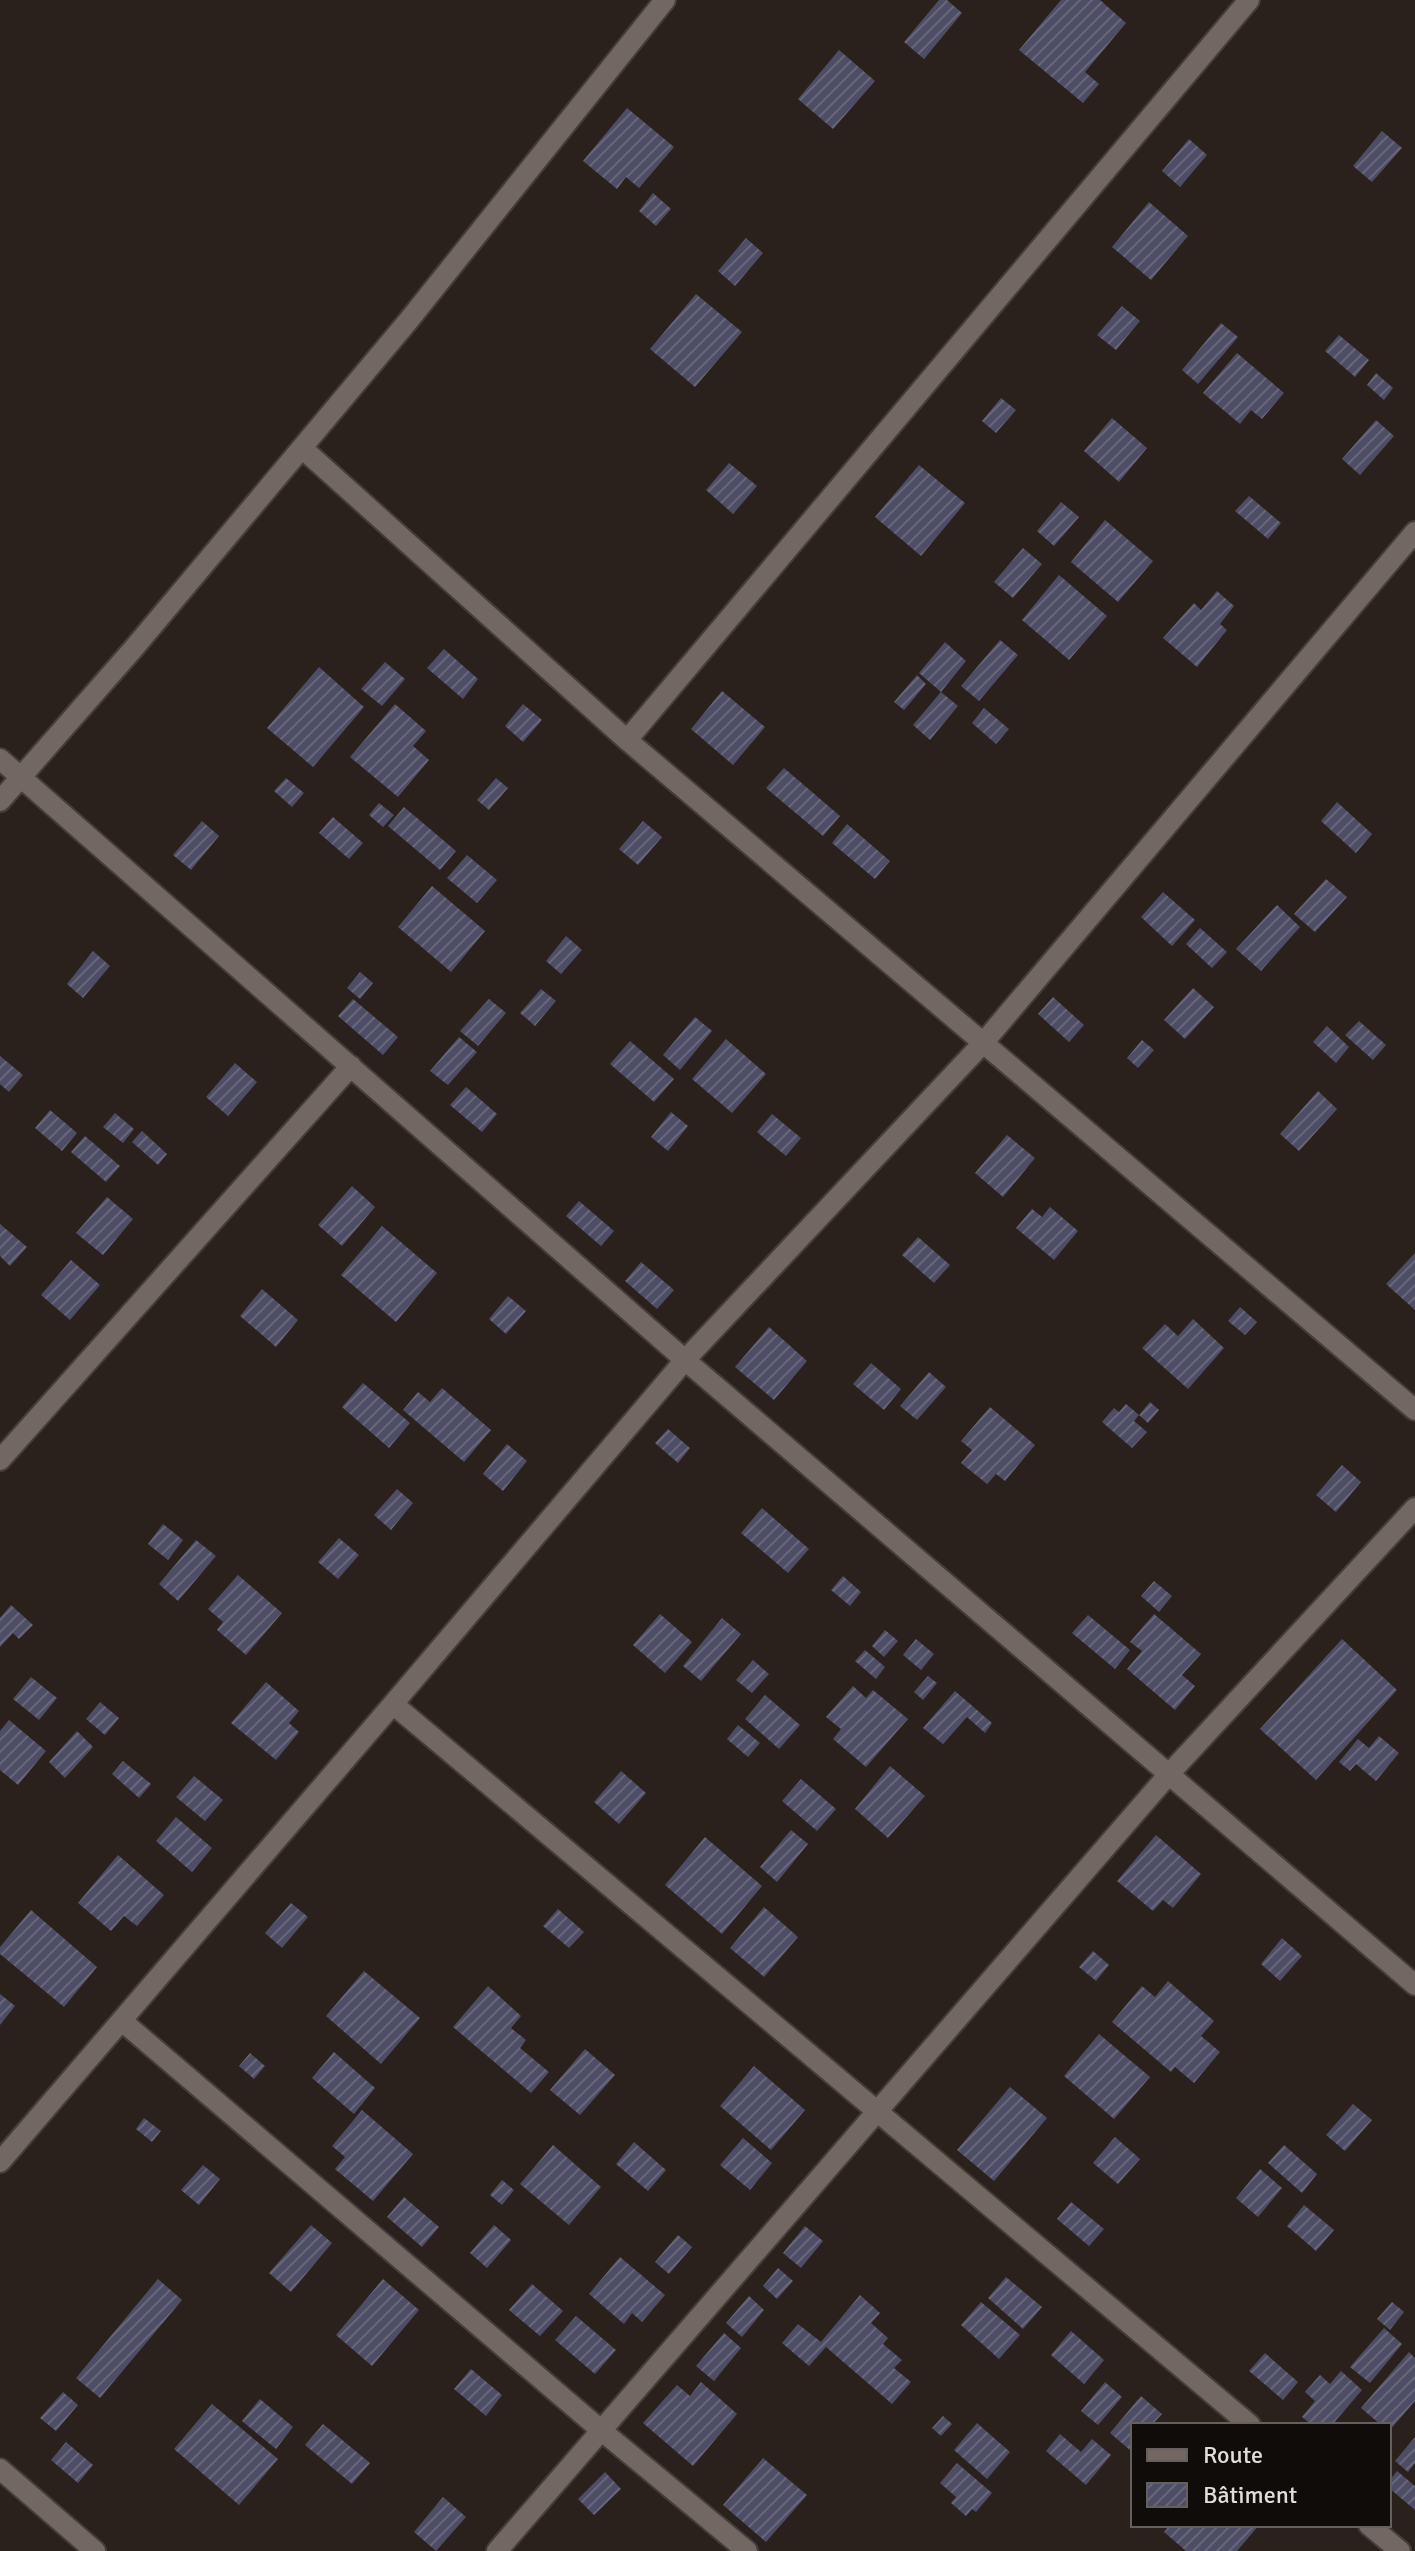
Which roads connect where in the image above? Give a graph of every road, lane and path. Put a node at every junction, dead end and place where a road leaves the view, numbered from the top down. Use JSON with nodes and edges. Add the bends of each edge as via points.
{"nodes":[{"id":1,"x":665,"y":0,"type":"edge"},
{"id":2,"x":1249,"y":0,"type":"edge"},
{"id":3,"x":302,"y":448,"type":"junction"},
{"id":4,"x":1415,"y":532,"type":"edge"},
{"id":5,"x":627,"y":740,"type":"junction"},
{"id":6,"x":0,"y":759,"type":"edge"},
{"id":7,"x":20,"y":778,"type":"junction"},
{"id":8,"x":0,"y":801,"type":"edge"},
{"id":9,"x":984,"y":1042,"type":"junction"},
{"id":10,"x":351,"y":1066,"type":"junction"},
{"id":11,"x":685,"y":1360,"type":"junction"},
{"id":12,"x":1415,"y":1410,"type":"edge"},
{"id":13,"x":0,"y":1460,"type":"edge"},
{"id":14,"x":1415,"y":1508,"type":"edge"},
{"id":15,"x":393,"y":1704,"type":"junction"},
{"id":16,"x":1169,"y":1774,"type":"junction"},
{"id":17,"x":1415,"y":1985,"type":"edge"},
{"id":18,"x":122,"y":2021,"type":"junction"},
{"id":19,"x":877,"y":2112,"type":"junction"},
{"id":20,"x":0,"y":2162,"type":"edge"},
{"id":21,"x":1248,"y":2423,"type":"edge"},
{"id":22,"x":602,"y":2431,"type":"junction"},
{"id":23,"x":0,"y":2469,"type":"edge"},
{"id":24,"x":1371,"y":2527,"type":"edge"},
{"id":25,"x":95,"y":2551,"type":"edge"},
{"id":26,"x":497,"y":2551,"type":"edge"},
{"id":27,"x":747,"y":2551,"type":"edge"},
{"id":28,"x":1400,"y":2551,"type":"edge"}],
"edges":[{"from":1,"to":3,"type":"street"},
{"from":2,"to":5,"type":"street"},
{"from":3,"to":5,"type":"street"},
{"from":3,"to":7,"type":"street"},
{"from":4,"to":9,"type":"street"},
{"from":5,"to":9,"type":"street"},
{"from":6,"to":7,"type":"street"},
{"from":7,"to":8,"type":"street"},
{"from":7,"to":10,"type":"street"},
{"from":9,"to":11,"type":"street"},
{"from":9,"to":12,"type":"street"},
{"from":10,"to":11,"type":"street"},
{"from":10,"to":13,"type":"street"},
{"from":11,"to":15,"type":"street"},
{"from":11,"to":16,"type":"street"},
{"from":14,"to":16,"type":"street"},
{"from":15,"to":18,"type":"street"},
{"from":15,"to":19,"type":"street"},
{"from":16,"to":17,"type":"street"},
{"from":16,"to":19,"type":"street"},
{"from":18,"to":20,"type":"street"},
{"from":18,"to":22,"type":"street"},
{"from":19,"to":21,"type":"street"},
{"from":19,"to":22,"type":"street"},
{"from":22,"to":26,"type":"street"},
{"from":22,"to":27,"type":"street"},
{"from":23,"to":25,"type":"street"},
{"from":24,"to":28,"type":"street"}]}
